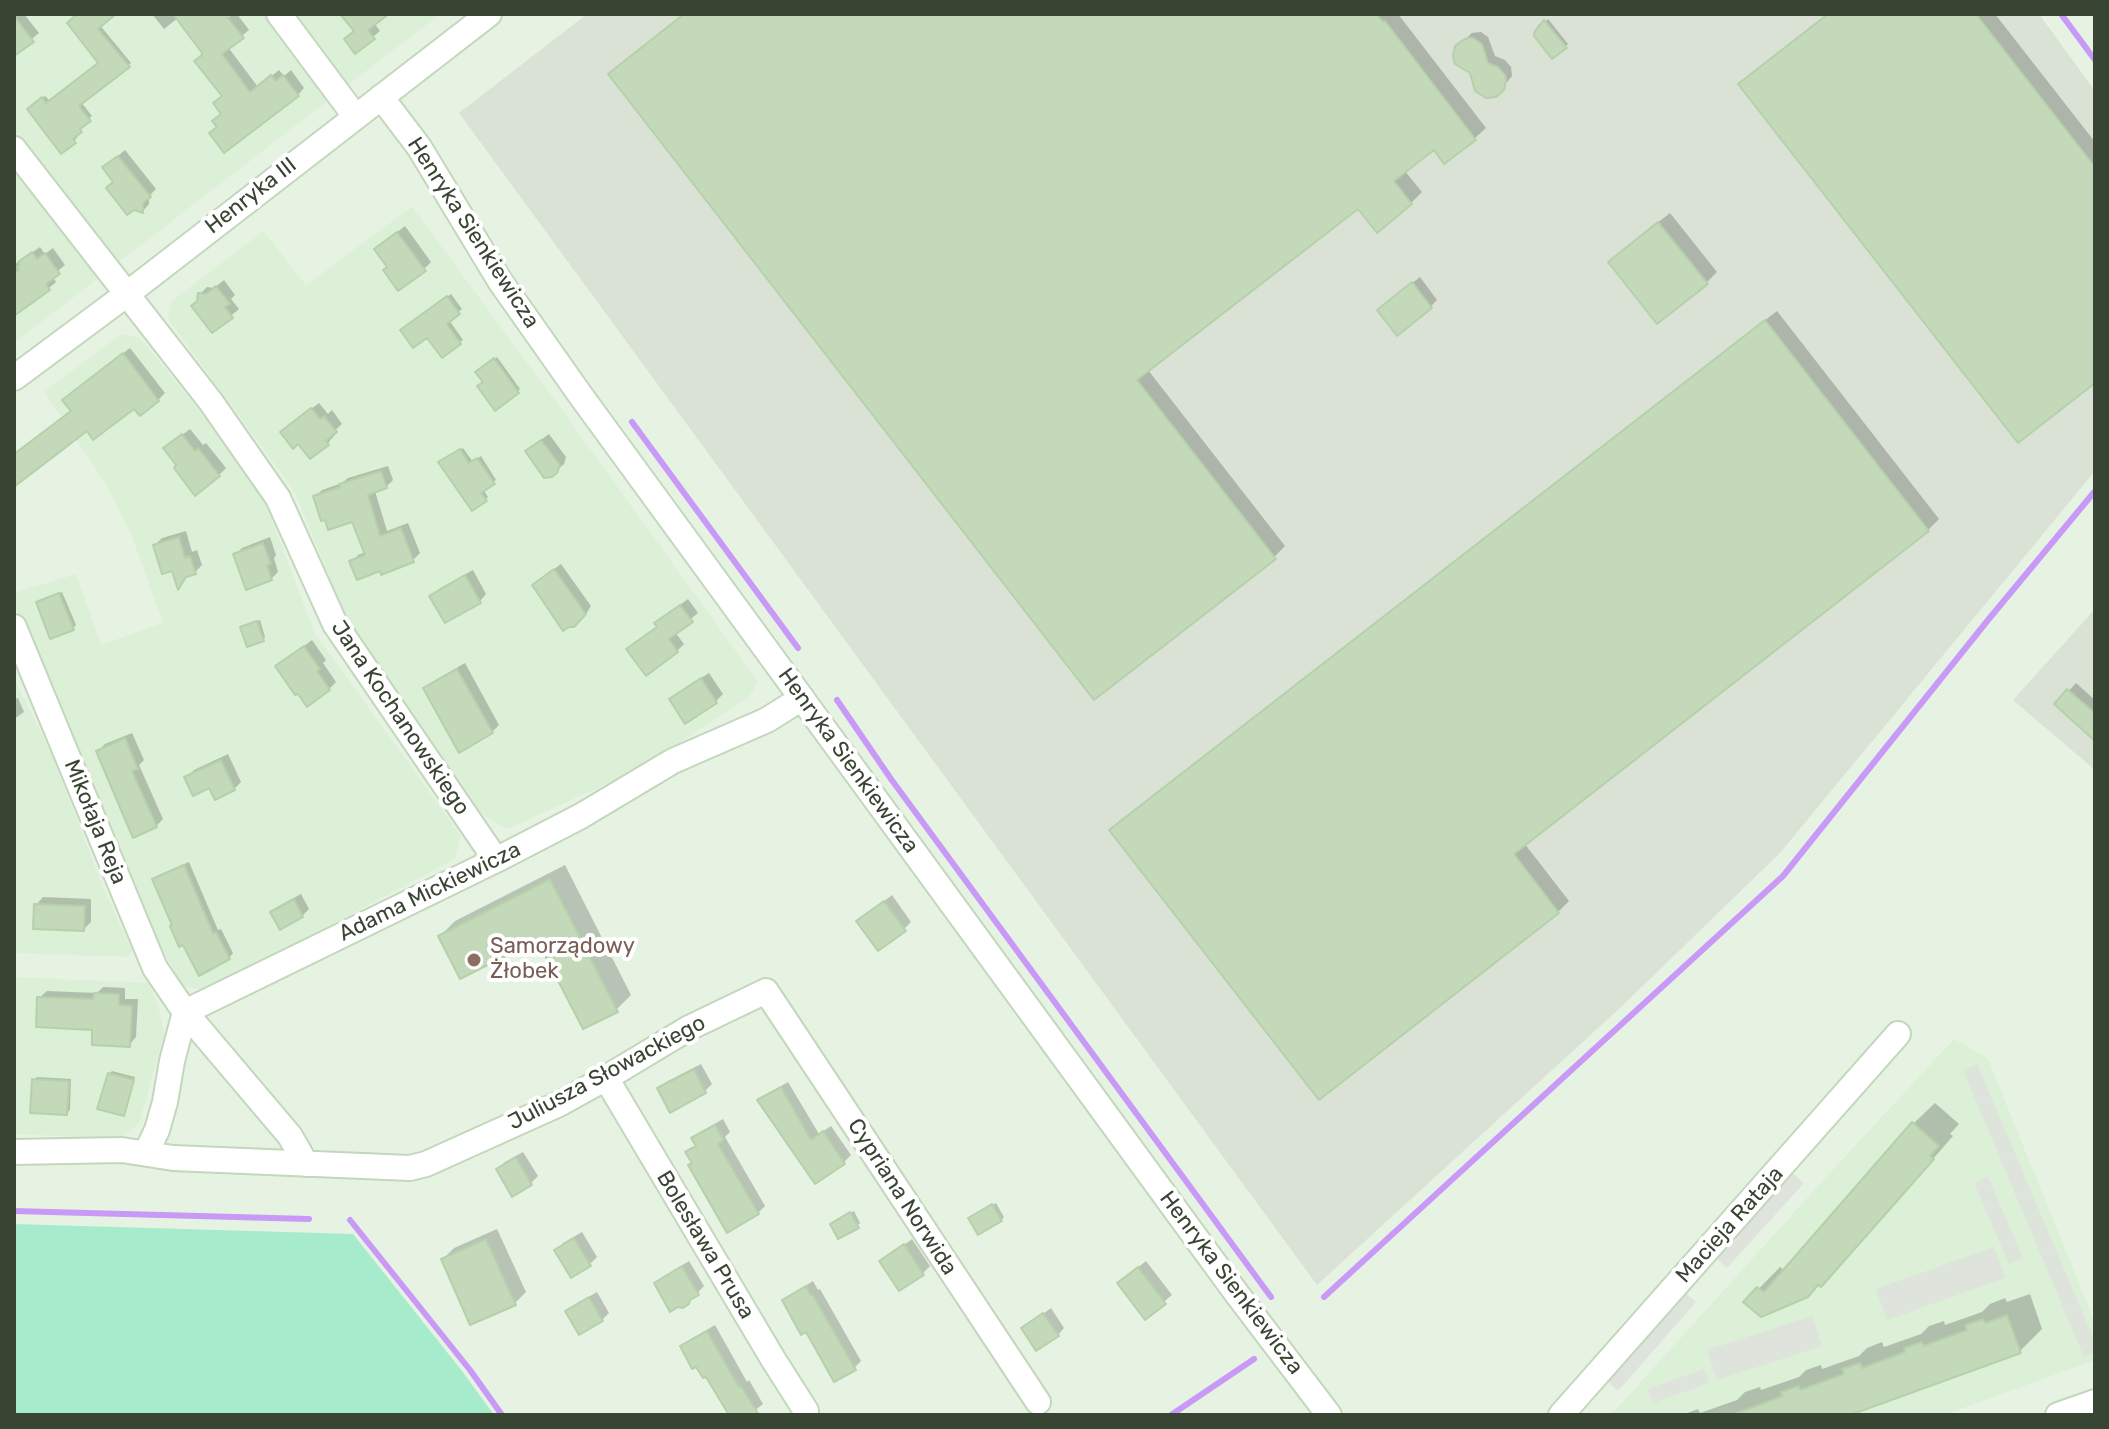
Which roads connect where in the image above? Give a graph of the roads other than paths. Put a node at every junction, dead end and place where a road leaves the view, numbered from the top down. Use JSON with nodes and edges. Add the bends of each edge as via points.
{"nodes":[{"id":1,"x":279,"y":14,"type":"edge"},
{"id":2,"x":489,"y":14,"type":"edge"},
{"id":3,"x":381,"y":97,"type":"junction"},
{"id":4,"x":355,"y":116,"type":"junction"},
{"id":5,"x":14,"y":149,"type":"edge"},
{"id":6,"x":127,"y":294,"type":"junction"},
{"id":7,"x":14,"y":378,"type":"edge"},
{"id":8,"x":14,"y":627,"type":"edge"},
{"id":9,"x":802,"y":698,"type":"junction"},
{"id":10,"x":496,"y":860,"type":"junction"},
{"id":11,"x":766,"y":991,"type":"joint"},
{"id":12,"x":185,"y":1012,"type":"junction"},
{"id":13,"x":1898,"y":1034,"type":"dead end"},
{"id":14,"x":606,"y":1078,"type":"junction"},
{"id":15,"x":14,"y":1152,"type":"edge"},
{"id":16,"x":146,"y":1153,"type":"junction"},
{"id":17,"x":306,"y":1164,"type":"junction"},
{"id":18,"x":1038,"y":1402,"type":"dead end"},
{"id":19,"x":2095,"y":1402,"type":"edge"},
{"id":20,"x":806,"y":1411,"type":"dead end"},
{"id":21,"x":1329,"y":1415,"type":"edge"},
{"id":22,"x":1561,"y":1415,"type":"edge"},
{"id":23,"x":2058,"y":1415,"type":"edge"}],
"edges":[{"from":1,"to":4,"type":"street"},
{"from":2,"to":3,"type":"street","name":"Henryka III"},
{"from":3,"to":4,"type":"street","name":"Henryka III"},
{"from":3,"to":9,"type":"street","name":"Henryka Sienkiewicza","via":[[419,147],[500,281]]},
{"from":4,"to":6,"type":"street","name":"Henryka III"},
{"from":5,"to":6,"type":"street","name":"Jana Kochanowskiego"},
{"from":6,"to":7,"type":"street","name":"Henryka III"},
{"from":6,"to":10,"type":"street","name":"Jana Kochanowskiego","via":[[278,498],[335,624]]},
{"from":8,"to":12,"type":"street","name":"Mikołaja Reja","via":[[155,968]]},
{"from":9,"to":10,"type":"street","name":"Adama Mickiewicza","via":[[767,720],[673,761]]},
{"from":9,"to":21,"type":"street","name":"Henryka Sienkiewicza"},
{"from":10,"to":12,"type":"street","name":"Adama Mickiewicza"},
{"from":11,"to":14,"type":"street","name":"Juliusza Słowackiego","via":[[689,1028]]},
{"from":11,"to":18,"type":"street","name":"Cypriana Norwida"},
{"from":12,"to":16,"type":"street","via":[[165,1102]]},
{"from":12,"to":17,"type":"street","name":"Mikołaja Reja","via":[[290,1136]]},
{"from":13,"to":22,"type":"street","name":"Macieja Rataja"},
{"from":14,"to":17,"type":"street","name":"Juliusza Słowackiego","via":[[426,1164]]},
{"from":14,"to":20,"type":"street","name":"Bolesława Prusa"},
{"from":15,"to":16,"type":"street"},
{"from":16,"to":17,"type":"street"},
{"from":19,"to":23,"type":"street"}]}
